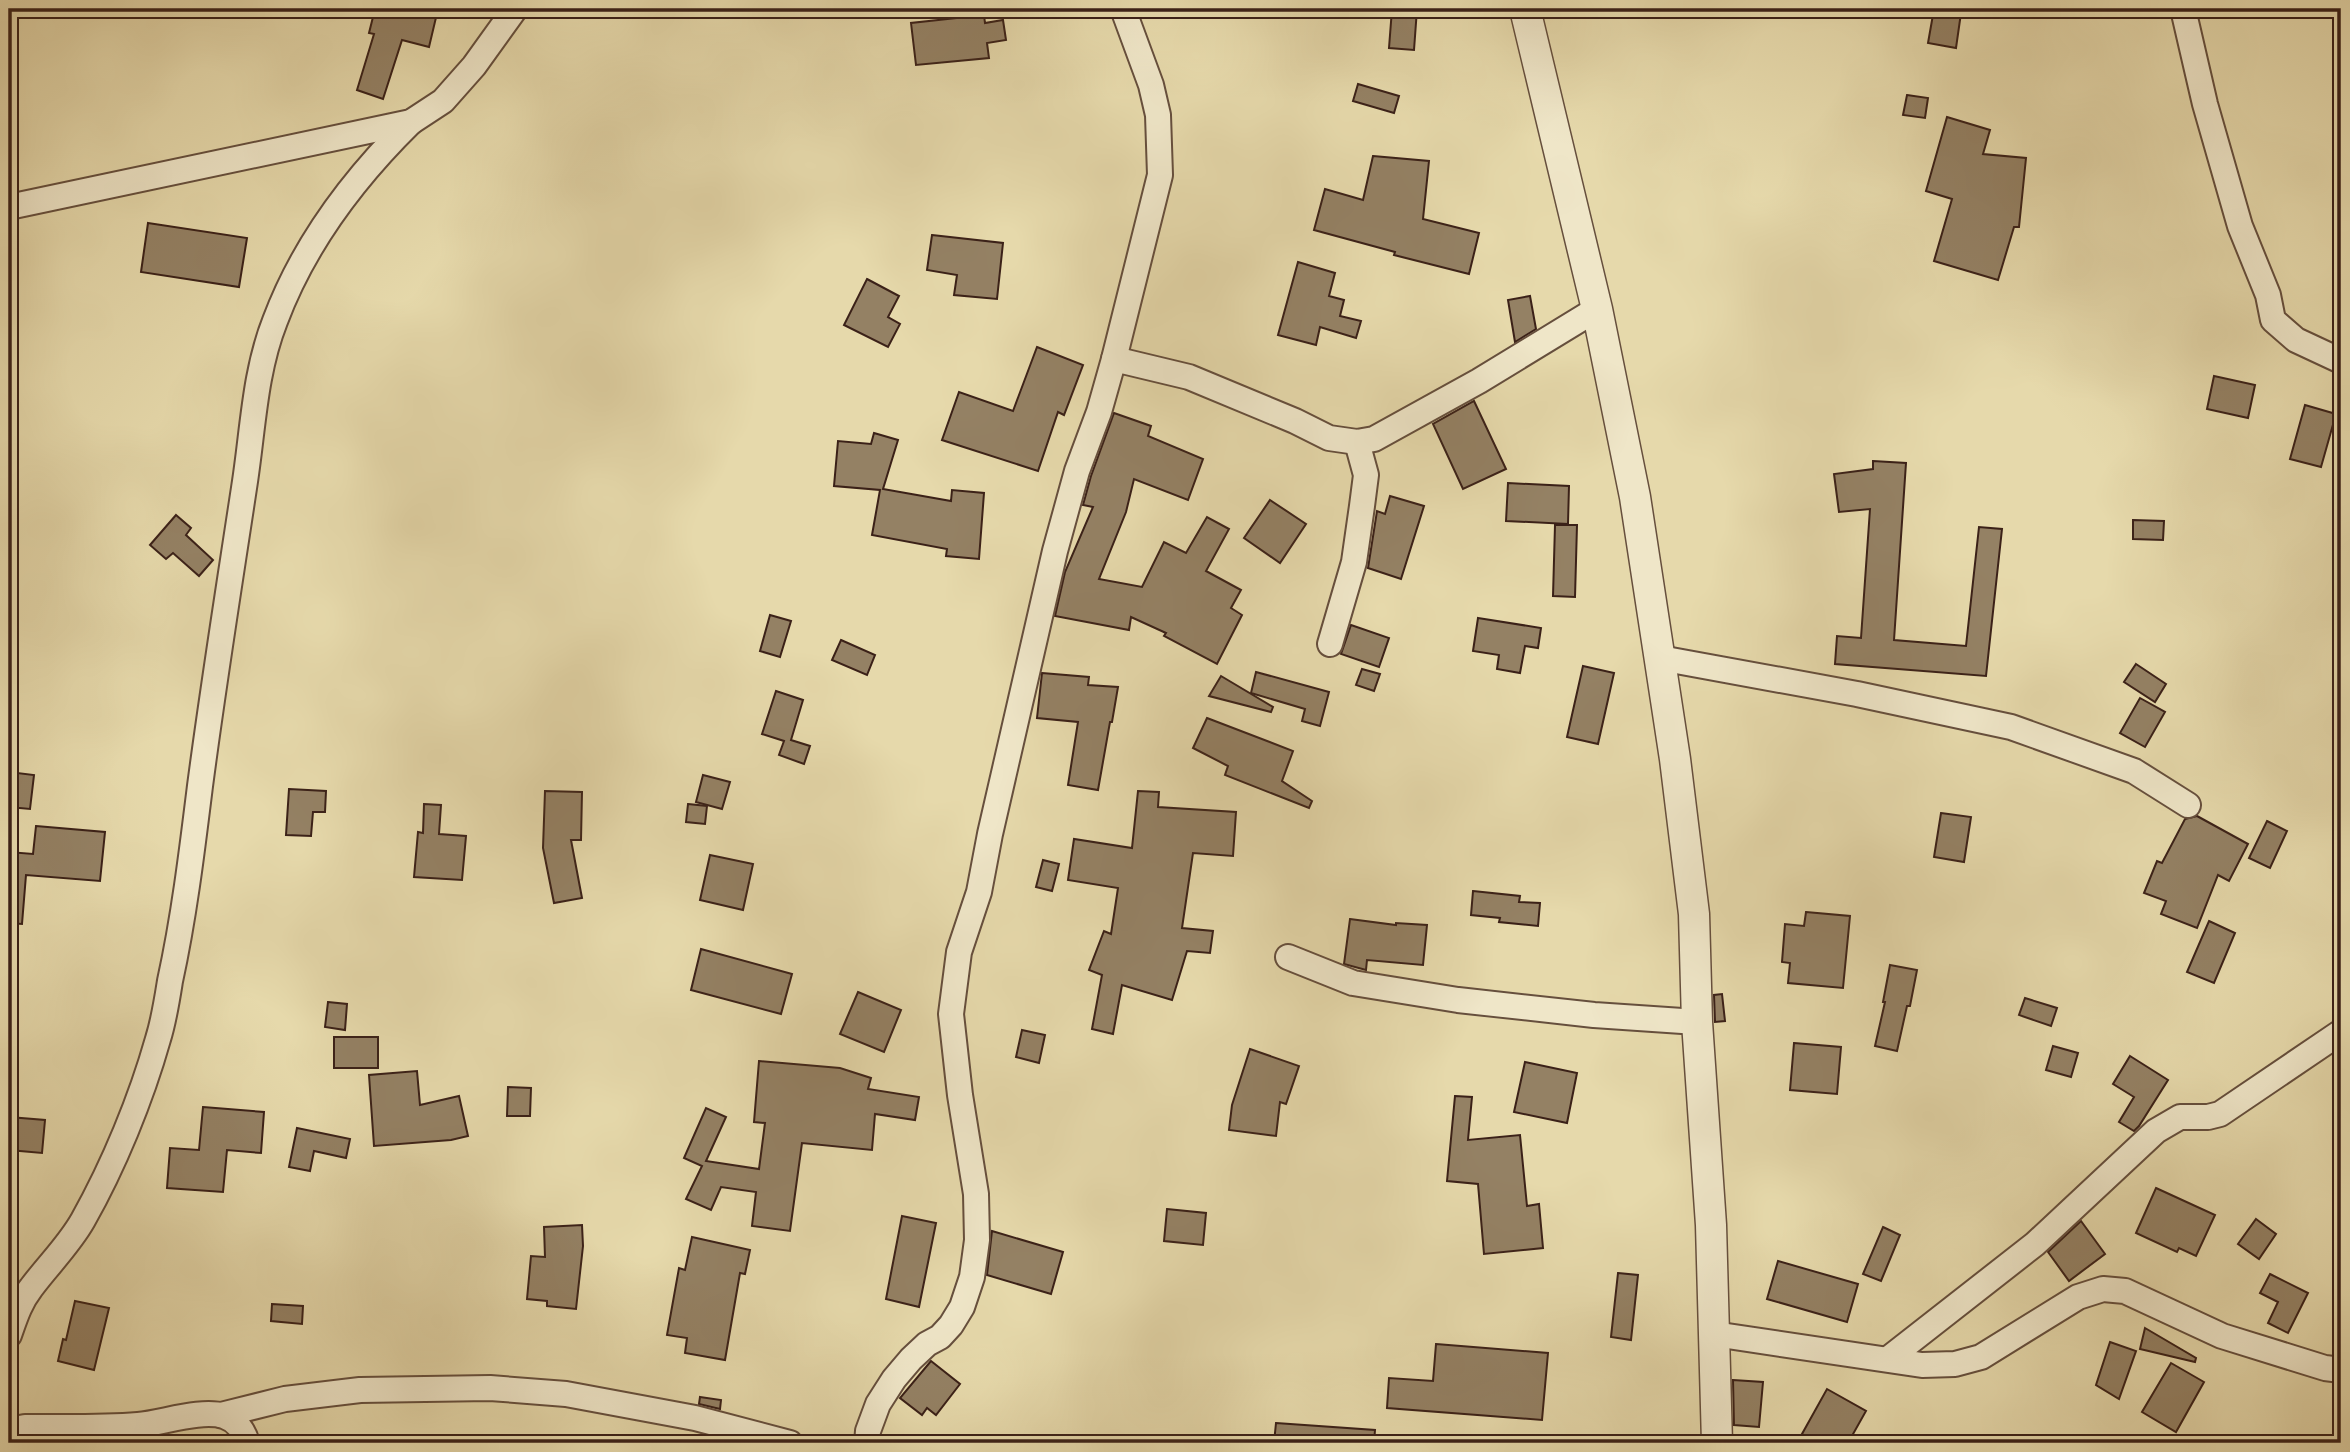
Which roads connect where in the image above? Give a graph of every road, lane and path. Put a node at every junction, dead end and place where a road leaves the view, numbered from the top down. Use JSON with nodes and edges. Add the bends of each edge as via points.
{"nodes":[{"id":1,"x":515,"y":9,"type":"edge"},
{"id":2,"x":1123,"y":9,"type":"edge"},
{"id":3,"x":1525,"y":9,"type":"edge"},
{"id":4,"x":2183,"y":9,"type":"edge"},
{"id":5,"x":411,"y":122,"type":"junction"},
{"id":6,"x":9,"y":207,"type":"edge"},
{"id":7,"x":1597,"y":309,"type":"junction"},
{"id":8,"x":1114,"y":359,"type":"junction"},
{"id":9,"x":2341,"y":361,"type":"edge"},
{"id":10,"x":1357,"y":442,"type":"junction"},
{"id":11,"x":1330,"y":644,"type":"dead end"},
{"id":12,"x":1660,"y":658,"type":"junction"},
{"id":13,"x":2188,"y":805,"type":"dead end"},
{"id":14,"x":1288,"y":957,"type":"dead end"},
{"id":15,"x":1697,"y":1022,"type":"junction"},
{"id":16,"x":2341,"y":1032,"type":"edge"},
{"id":17,"x":1714,"y":1334,"type":"junction"},
{"id":18,"x":9,"y":1335,"type":"edge"},
{"id":19,"x":1888,"y":1359,"type":"junction"},
{"id":20,"x":2341,"y":1370,"type":"edge"},
{"id":21,"x":222,"y":1415,"type":"junction"},
{"id":22,"x":9,"y":1430,"type":"edge"},
{"id":23,"x":247,"y":1443,"type":"edge"},
{"id":24,"x":790,"y":1443,"type":"edge"},
{"id":25,"x":867,"y":1443,"type":"edge"},
{"id":26,"x":1717,"y":1443,"type":"edge"}],
"edges":[{"from":1,"to":5,"type":"street","via":[[443,101]]},
{"from":2,"to":8,"type":"street","via":[[1158,115],[1160,175]]},
{"from":3,"to":7,"type":"street"},
{"from":4,"to":9,"type":"street","via":[[2240,226],[2268,295],[2273,320],[2296,340]]},
{"from":5,"to":6,"type":"street"},
{"from":5,"to":18,"type":"street","via":[[383,149],[312,245],[274,323],[253,413],[180,935],[159,1037],[135,1106],[82,1220],[30,1289]]},
{"from":7,"to":10,"type":"street","via":[[1374,439]]},
{"from":7,"to":12,"type":"street","via":[[1635,497]]},
{"from":8,"to":10,"type":"street","via":[[1189,377],[1329,438]]},
{"from":8,"to":25,"type":"street","via":[[1055,551],[979,892],[959,952],[951,1014],[976,1194],[972,1277],[951,1325],[911,1359],[878,1404]]},
{"from":10,"to":11,"type":"street","via":[[1366,475],[1362,506],[1354,562]]},
{"from":12,"to":13,"type":"street","via":[[2011,727],[2134,771]]},
{"from":12,"to":15,"type":"street","via":[[1695,914]]},
{"from":14,"to":15,"type":"street","via":[[1353,983],[1445,998]]},
{"from":15,"to":17,"type":"street"},
{"from":16,"to":19,"type":"street","via":[[2220,1114],[2180,1117],[2157,1131],[2035,1244]]},
{"from":17,"to":19,"type":"street"},
{"from":17,"to":26,"type":"street"},
{"from":19,"to":20,"type":"street","via":[[1922,1365],[1981,1357],[2078,1297],[2104,1289],[2125,1291],[2222,1336]]},
{"from":21,"to":22,"type":"street","via":[[137,1425]]},
{"from":21,"to":23,"type":"street","via":[[234,1420]]},
{"from":21,"to":24,"type":"street","via":[[285,1399],[360,1391],[490,1388],[566,1394],[695,1418]]}]}
